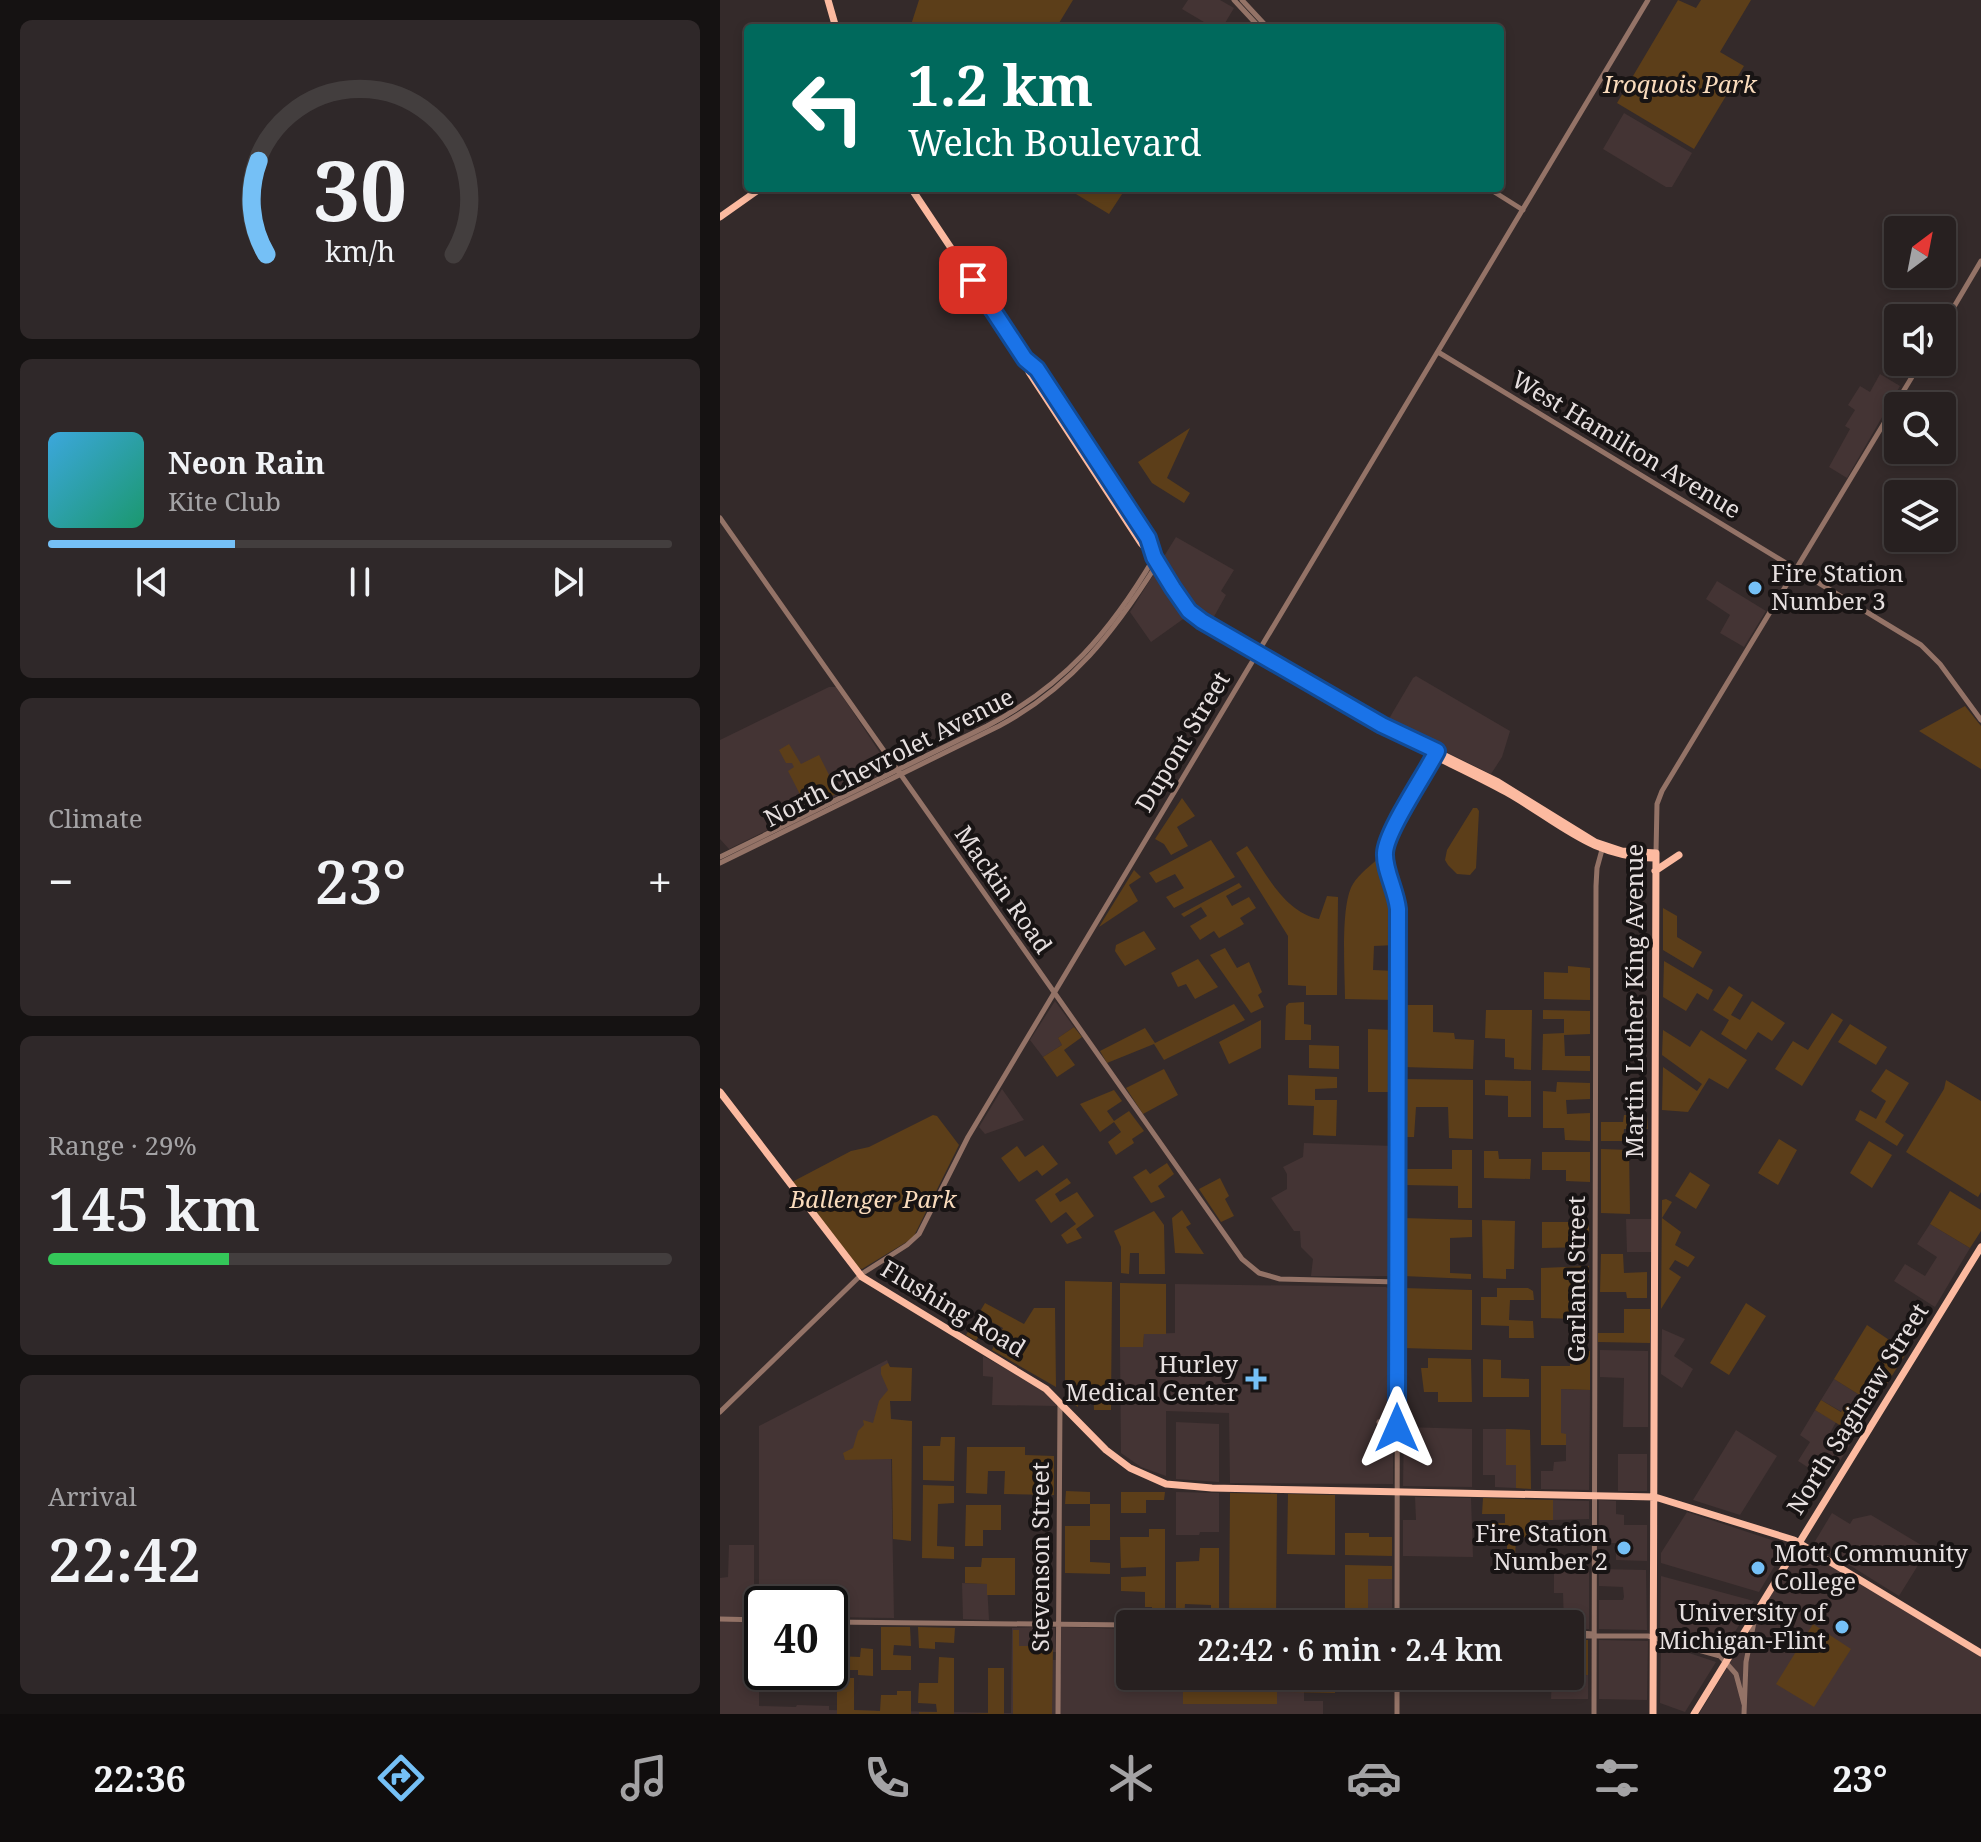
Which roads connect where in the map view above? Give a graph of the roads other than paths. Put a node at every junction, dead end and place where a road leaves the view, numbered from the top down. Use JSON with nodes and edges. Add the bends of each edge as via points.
{"nodes":[{"id":1,"x":828,"y":0,"type":"edge"},
{"id":2,"x":1234,"y":0,"type":"edge"},
{"id":3,"x":1242,"y":0,"type":"edge"},
{"id":4,"x":1648,"y":0,"type":"edge"},
{"id":5,"x":835,"y":24,"type":"edge"},
{"id":6,"x":1256,"y":24,"type":"edge"},
{"id":7,"x":1264,"y":24,"type":"edge"},
{"id":8,"x":755,"y":192,"type":"edge"},
{"id":9,"x":914,"y":192,"type":"edge"},
{"id":10,"x":1494,"y":192,"type":"edge"},
{"id":11,"x":1523,"y":210,"type":"junction"},
{"id":12,"x":720,"y":217,"type":"edge"},
{"id":13,"x":1981,"y":261,"type":"edge"},
{"id":14,"x":1956,"y":304,"type":"edge"},
{"id":15,"x":1438,"y":352,"type":"junction"},
{"id":16,"x":1913,"y":376,"type":"edge"},
{"id":17,"x":720,"y":518,"type":"edge"},
{"id":18,"x":1156,"y":560,"type":"junction"},
{"id":19,"x":1796,"y":569,"type":"junction"},
{"id":20,"x":1257,"y":653,"type":"junction"},
{"id":21,"x":1981,"y":720,"type":"edge"},
{"id":22,"x":1436,"y":754,"type":"junction"},
{"id":23,"x":897,"y":772,"type":"junction"},
{"id":24,"x":1603,"y":848,"type":"junction"},
{"id":25,"x":1656,"y":855,"type":"junction"},
{"id":26,"x":1679,"y":855,"type":"dead end"},
{"id":27,"x":720,"y":860,"type":"edge"},
{"id":28,"x":1655,"y":871,"type":"junction"},
{"id":29,"x":1054,"y":993,"type":"junction"},
{"id":30,"x":720,"y":1092,"type":"edge"},
{"id":31,"x":1981,"y":1247,"type":"edge"},
{"id":32,"x":860,"y":1275,"type":"junction"},
{"id":33,"x":1398,"y":1282,"type":"junction"},
{"id":34,"x":1060,"y":1401,"type":"junction"},
{"id":35,"x":720,"y":1412,"type":"edge"},
{"id":36,"x":1379,"y":1422,"type":"dead end"},
{"id":37,"x":1397,"y":1438,"type":"junction"},
{"id":38,"x":1397,"y":1491,"type":"junction"},
{"id":39,"x":1594,"y":1495,"type":"junction"},
{"id":40,"x":1653,"y":1497,"type":"junction"},
{"id":41,"x":1799,"y":1543,"type":"junction"},
{"id":42,"x":1397,"y":1610,"type":"edge"},
{"id":43,"x":1755,"y":1615,"type":"junction"},
{"id":44,"x":720,"y":1619,"type":"edge"},
{"id":45,"x":744,"y":1620,"type":"edge"},
{"id":46,"x":848,"y":1621,"type":"edge"},
{"id":47,"x":1058,"y":1624,"type":"junction"},
{"id":48,"x":1116,"y":1625,"type":"edge"},
{"id":49,"x":1584,"y":1635,"type":"edge"},
{"id":50,"x":1593,"y":1635,"type":"junction"},
{"id":51,"x":1653,"y":1637,"type":"junction"},
{"id":52,"x":1981,"y":1653,"type":"edge"},
{"id":53,"x":1726,"y":1661,"type":"junction"},
{"id":54,"x":1397,"y":1690,"type":"edge"},
{"id":55,"x":1744,"y":1704,"type":"junction"},
{"id":56,"x":1058,"y":1714,"type":"edge"},
{"id":57,"x":1397,"y":1714,"type":"edge"},
{"id":58,"x":1594,"y":1714,"type":"edge"},
{"id":59,"x":1653,"y":1714,"type":"edge"},
{"id":60,"x":1694,"y":1714,"type":"edge"},
{"id":61,"x":1744,"y":1714,"type":"edge"}],
"edges":[{"from":1,"to":5,"type":"main road"},
{"from":2,"to":6,"type":"street"},
{"from":3,"to":7,"type":"street"},
{"from":4,"to":11,"type":"street","name":"Dupont Street"},
{"from":8,"to":12,"type":"main road"},
{"from":9,"to":18,"type":"main road","via":[[1100,464],[1148,538]]},
{"from":10,"to":11,"type":"street"},
{"from":11,"to":15,"type":"street","name":"Dupont Street"},
{"from":13,"to":14,"type":"street"},
{"from":15,"to":19,"type":"street","name":"West Hamilton Avenue"},
{"from":15,"to":20,"type":"street","name":"Dupont Street"},
{"from":16,"to":19,"type":"street","name":"Martin Luther King Avenue"},
{"from":17,"to":23,"type":"street","name":"Mackin Road"},
{"from":18,"to":20,"type":"main road","via":[[1192,614]]},
{"from":18,"to":23,"type":"street","name":"North Chevrolet Avenue","via":[[1107,630],[1057,680],[1002,718]]},
{"from":19,"to":21,"type":"street","name":"West Hamilton Avenue","via":[[1925,648]]},
{"from":19,"to":25,"type":"street","name":"Martin Luther King Avenue","via":[[1662,791]]},
{"from":20,"to":22,"type":"main road"},
{"from":20,"to":29,"type":"street","name":"Dupont Street"},
{"from":22,"to":24,"type":"main road","via":[[1498,782]]},
{"from":22,"to":33,"type":"street","via":[[1385,854],[1398,909]]},
{"from":23,"to":27,"type":"street","name":"North Chevrolet Avenue"},
{"from":23,"to":29,"type":"street","name":"Mackin Road"},
{"from":24,"to":25,"type":"main road"},
{"from":24,"to":39,"type":"street","name":"Garland Street","via":[[1596,886]]},
{"from":25,"to":28,"type":"main road","name":"Martin Luther King Avenue"},
{"from":26,"to":28,"type":"main road"},
{"from":28,"to":40,"type":"main road","name":"Martin Luther King Avenue"},
{"from":29,"to":32,"type":"street","name":"Dupont Street","via":[[965,1142],[919,1234]]},
{"from":29,"to":33,"type":"street","name":"Mackin Road","via":[[1249,1267],[1290,1280]]},
{"from":30,"to":32,"type":"main road","name":"Flushing Road"},
{"from":31,"to":41,"type":"main road","name":"North Saginaw Street"},
{"from":32,"to":34,"type":"main road","name":"Flushing Road"},
{"from":32,"to":35,"type":"street","name":"Dupont Street"},
{"from":33,"to":37,"type":"street"},
{"from":34,"to":38,"type":"main road","name":"Flushing Road","via":[[1119,1461],[1171,1485]]},
{"from":34,"to":47,"type":"street","name":"Stevenson Street"},
{"from":36,"to":37,"type":"street"},
{"from":37,"to":38,"type":"street"},
{"from":38,"to":39,"type":"main road"},
{"from":38,"to":42,"type":"street"},
{"from":39,"to":40,"type":"main road"},
{"from":39,"to":50,"type":"street","name":"Garland Street"},
{"from":40,"to":41,"type":"main road"},
{"from":40,"to":51,"type":"main road","name":"Martin Luther King Avenue"},
{"from":41,"to":43,"type":"main road","name":"North Saginaw Street"},
{"from":41,"to":52,"type":"main road"},
{"from":43,"to":53,"type":"main road","name":"North Saginaw Street"},
{"from":43,"to":55,"type":"street"},
{"from":44,"to":45,"type":"street"},
{"from":46,"to":47,"type":"street"},
{"from":47,"to":48,"type":"street"},
{"from":47,"to":56,"type":"street","name":"Stevenson Street"},
{"from":49,"to":50,"type":"street"},
{"from":50,"to":51,"type":"street"},
{"from":50,"to":58,"type":"street","name":"Garland Street"},
{"from":51,"to":53,"type":"street"},
{"from":51,"to":59,"type":"main road","name":"Martin Luther King Avenue"},
{"from":53,"to":55,"type":"street","via":[[1737,1676]]},
{"from":53,"to":60,"type":"main road","name":"North Saginaw Street"},
{"from":54,"to":57,"type":"street"},
{"from":55,"to":61,"type":"street"}]}
